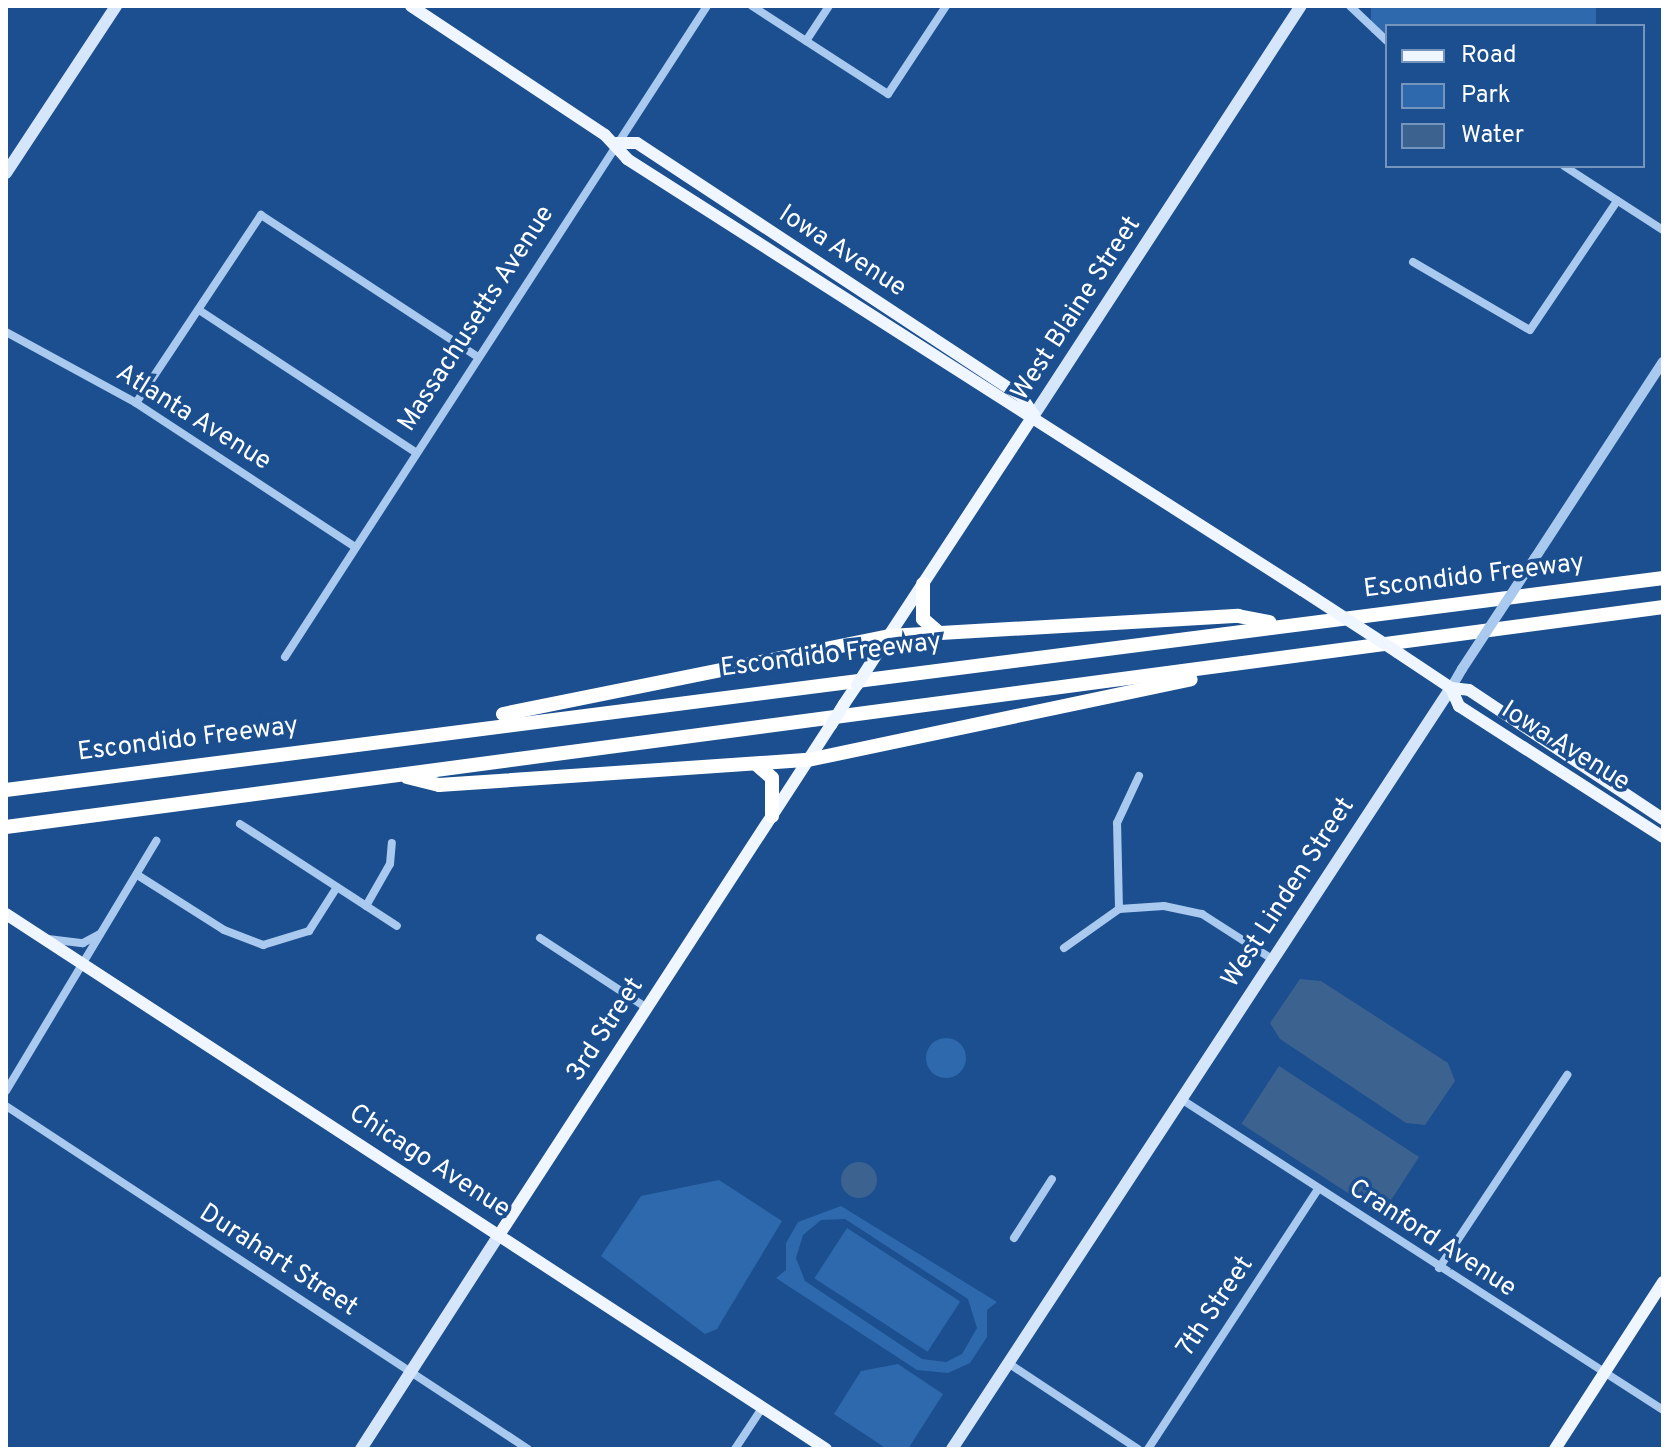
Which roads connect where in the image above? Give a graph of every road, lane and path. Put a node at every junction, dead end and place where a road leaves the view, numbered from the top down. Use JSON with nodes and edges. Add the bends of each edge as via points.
{"nodes":[{"id":1,"x":116,"y":6,"type":"edge"},
{"id":2,"x":411,"y":6,"type":"edge"},
{"id":3,"x":707,"y":6,"type":"edge"},
{"id":4,"x":752,"y":6,"type":"edge"},
{"id":5,"x":829,"y":6,"type":"edge"},
{"id":6,"x":946,"y":6,"type":"edge"},
{"id":7,"x":1301,"y":6,"type":"edge"},
{"id":8,"x":1350,"y":6,"type":"edge"},
{"id":9,"x":1385,"y":39,"type":"edge"},
{"id":10,"x":806,"y":41,"type":"junction"},
{"id":11,"x":616,"y":143,"type":"junction"},
{"id":12,"x":1567,"y":168,"type":"edge"},
{"id":13,"x":6,"y":173,"type":"edge"},
{"id":14,"x":1617,"y":201,"type":"junction"},
{"id":15,"x":1663,"y":230,"type":"edge"},
{"id":16,"x":1413,"y":262,"type":"dead end"},
{"id":17,"x":199,"y":310,"type":"junction"},
{"id":18,"x":6,"y":332,"type":"edge"},
{"id":19,"x":478,"y":357,"type":"junction"},
{"id":20,"x":1663,"y":362,"type":"edge"},
{"id":21,"x":136,"y":403,"type":"junction"},
{"id":22,"x":1034,"y":415,"type":"junction"},
{"id":23,"x":415,"y":452,"type":"junction"},
{"id":24,"x":354,"y":546,"type":"junction"},
{"id":25,"x":1663,"y":578,"type":"edge"},
{"id":26,"x":923,"y":584,"type":"junction"},
{"id":27,"x":1663,"y":609,"type":"edge"},
{"id":28,"x":1283,"y":625,"type":"junction"},
{"id":29,"x":939,"y":633,"type":"junction"},
{"id":30,"x":889,"y":636,"type":"junction"},
{"id":31,"x":285,"y":657,"type":"dead end"},
{"id":32,"x":1284,"y":658,"type":"junction"},
{"id":33,"x":1451,"y":688,"type":"junction"},
{"id":34,"x":389,"y":738,"type":"junction"},
{"id":35,"x":811,"y":755,"type":"junction"},
{"id":36,"x":756,"y":764,"type":"junction"},
{"id":37,"x":399,"y":775,"type":"junction"},
{"id":38,"x":1139,"y":776,"type":"dead end"},
{"id":39,"x":6,"y":787,"type":"edge"},
{"id":40,"x":772,"y":816,"type":"junction"},
{"id":41,"x":1663,"y":819,"type":"edge"},
{"id":42,"x":240,"y":824,"type":"dead end"},
{"id":43,"x":6,"y":829,"type":"edge"},
{"id":44,"x":1663,"y":837,"type":"edge"},
{"id":45,"x":156,"y":841,"type":"dead end"},
{"id":46,"x":392,"y":843,"type":"dead end"},
{"id":47,"x":139,"y":876,"type":"junction"},
{"id":48,"x":337,"y":887,"type":"junction"},
{"id":49,"x":366,"y":906,"type":"junction"},
{"id":50,"x":1119,"y":909,"type":"junction"},
{"id":51,"x":6,"y":914,"type":"edge"},
{"id":52,"x":397,"y":926,"type":"dead end"},
{"id":53,"x":100,"y":934,"type":"junction"},
{"id":54,"x":43,"y":938,"type":"junction"},
{"id":55,"x":540,"y":938,"type":"dead end"},
{"id":56,"x":1064,"y":948,"type":"dead end"},
{"id":57,"x":1272,"y":959,"type":"junction"},
{"id":58,"x":81,"y":963,"type":"junction"},
{"id":59,"x":647,"y":1008,"type":"junction"},
{"id":60,"x":1567,"y":1075,"type":"dead end"},
{"id":61,"x":6,"y":1091,"type":"edge"},
{"id":62,"x":1181,"y":1099,"type":"junction"},
{"id":63,"x":6,"y":1106,"type":"edge"},
{"id":64,"x":1052,"y":1179,"type":"dead end"},
{"id":65,"x":1318,"y":1189,"type":"junction"},
{"id":66,"x":499,"y":1235,"type":"junction"},
{"id":67,"x":1014,"y":1238,"type":"dead end"},
{"id":68,"x":1439,"y":1268,"type":"junction"},
{"id":69,"x":1663,"y":1282,"type":"edge"},
{"id":70,"x":1008,"y":1363,"type":"junction"},
{"id":71,"x":411,"y":1372,"type":"junction"},
{"id":72,"x":1603,"y":1374,"type":"junction"},
{"id":73,"x":762,"y":1408,"type":"junction"},
{"id":74,"x":1663,"y":1410,"type":"edge"},
{"id":75,"x":361,"y":1449,"type":"edge"},
{"id":76,"x":528,"y":1449,"type":"edge"},
{"id":77,"x":735,"y":1449,"type":"edge"},
{"id":78,"x":826,"y":1449,"type":"edge"},
{"id":79,"x":952,"y":1449,"type":"edge"},
{"id":80,"x":1138,"y":1449,"type":"edge"},
{"id":81,"x":1148,"y":1449,"type":"edge"},
{"id":82,"x":1555,"y":1449,"type":"edge"}],
"edges":[{"from":1,"to":13,"type":"main road"},
{"from":2,"to":11,"type":"main road","name":"Iowa Avenue"},
{"from":3,"to":11,"type":"street","name":"Massachusetts Avenue"},
{"from":4,"to":10,"type":"street"},
{"from":5,"to":10,"type":"street"},
{"from":6,"to":10,"type":"street","via":[[888,94]]},
{"from":7,"to":22,"type":"main road","name":"West Blaine Street"},
{"from":8,"to":9,"type":"street"},
{"from":11,"to":19,"type":"street","name":"Massachusetts Avenue"},
{"from":11,"to":22,"type":"main road","name":"Iowa Avenue","via":[[627,159],[1014,411]]},
{"from":12,"to":14,"type":"street"},
{"from":14,"to":15,"type":"street"},
{"from":14,"to":16,"type":"street","via":[[1530,330]]},
{"from":17,"to":19,"type":"street","via":[[261,215]]},
{"from":17,"to":21,"type":"street"},
{"from":17,"to":23,"type":"street"},
{"from":18,"to":21,"type":"street","name":"Atlanta Avenue"},
{"from":19,"to":23,"type":"street","name":"Massachusetts Avenue"},
{"from":20,"to":33,"type":"street","name":"West Linden Street","bridge":true},
{"from":21,"to":24,"type":"street","name":"Atlanta Avenue"},
{"from":22,"to":26,"type":"main road","name":"West Blaine Street"},
{"from":22,"to":33,"type":"main road","name":"Iowa Avenue","bridge":true},
{"from":23,"to":24,"type":"street","name":"Massachusetts Avenue"},
{"from":24,"to":31,"type":"street","name":"Massachusetts Avenue"},
{"from":25,"to":28,"type":"highway","name":"Escondido Freeway"},
{"from":26,"to":29,"type":"highway","via":[[923,619]]},
{"from":26,"to":30,"type":"main road","name":"West Blaine Street"},
{"from":27,"to":32,"type":"highway","name":"Escondido Freeway"},
{"from":28,"to":29,"type":"highway","via":[[1238,616]]},
{"from":28,"to":34,"type":"highway","name":"Escondido Freeway"},
{"from":29,"to":30,"type":"highway"},
{"from":30,"to":34,"type":"highway"},
{"from":30,"to":35,"type":"main road","name":"3rd Street","bridge":true},
{"from":32,"to":35,"type":"highway"},
{"from":32,"to":37,"type":"highway","name":"Escondido Freeway"},
{"from":33,"to":41,"type":"main road","name":"Iowa Avenue","via":[[1469,690]]},
{"from":33,"to":44,"type":"main road","name":"Iowa Avenue","via":[[1459,706]]},
{"from":33,"to":57,"type":"main road","name":"West Linden Street"},
{"from":34,"to":39,"type":"highway","name":"Escondido Freeway"},
{"from":35,"to":36,"type":"highway"},
{"from":35,"to":40,"type":"main road","name":"3rd Street"},
{"from":36,"to":37,"type":"highway","via":[[439,785]]},
{"from":36,"to":40,"type":"highway","via":[[773,780]]},
{"from":37,"to":43,"type":"highway","name":"Escondido Freeway"},
{"from":38,"to":50,"type":"street","via":[[1117,823]]},
{"from":40,"to":59,"type":"main road","name":"3rd Street"},
{"from":42,"to":48,"type":"street"},
{"from":45,"to":47,"type":"street"},
{"from":46,"to":49,"type":"street","via":[[390,864]]},
{"from":47,"to":48,"type":"street","via":[[224,930],[263,945],[309,931]]},
{"from":47,"to":53,"type":"street"},
{"from":48,"to":49,"type":"street"},
{"from":49,"to":52,"type":"street"},
{"from":50,"to":56,"type":"street"},
{"from":50,"to":57,"type":"street","via":[[1193,911]]},
{"from":51,"to":54,"type":"main road","name":"Chicago Avenue"},
{"from":53,"to":54,"type":"street","via":[[83,943]]},
{"from":53,"to":58,"type":"street"},
{"from":54,"to":58,"type":"main road","name":"Chicago Avenue"},
{"from":55,"to":59,"type":"street"},
{"from":57,"to":62,"type":"main road","name":"West Linden Street"},
{"from":58,"to":61,"type":"street"},
{"from":58,"to":66,"type":"main road","name":"Chicago Avenue"},
{"from":59,"to":66,"type":"main road","name":"3rd Street"},
{"from":60,"to":68,"type":"street"},
{"from":62,"to":65,"type":"street","name":"Cranford Avenue"},
{"from":62,"to":70,"type":"main road","name":"West Linden Street"},
{"from":63,"to":71,"type":"street","name":"Durahart Street"},
{"from":64,"to":67,"type":"street"},
{"from":65,"to":68,"type":"street","name":"Cranford Avenue"},
{"from":65,"to":81,"type":"street","name":"7th Street"},
{"from":66,"to":71,"type":"main road","name":"3rd Street"},
{"from":66,"to":73,"type":"main road","name":"Chicago Avenue"},
{"from":68,"to":72,"type":"street","name":"Cranford Avenue"},
{"from":69,"to":72,"type":"main road"},
{"from":70,"to":79,"type":"main road","name":"West Linden Street"},
{"from":70,"to":80,"type":"street"},
{"from":71,"to":75,"type":"main road","name":"3rd Street"},
{"from":71,"to":76,"type":"street","name":"Durahart Street"},
{"from":72,"to":74,"type":"street","name":"Cranford Avenue"},
{"from":72,"to":82,"type":"main road"},
{"from":73,"to":77,"type":"street"},
{"from":73,"to":78,"type":"main road","name":"Chicago Avenue"}]}
